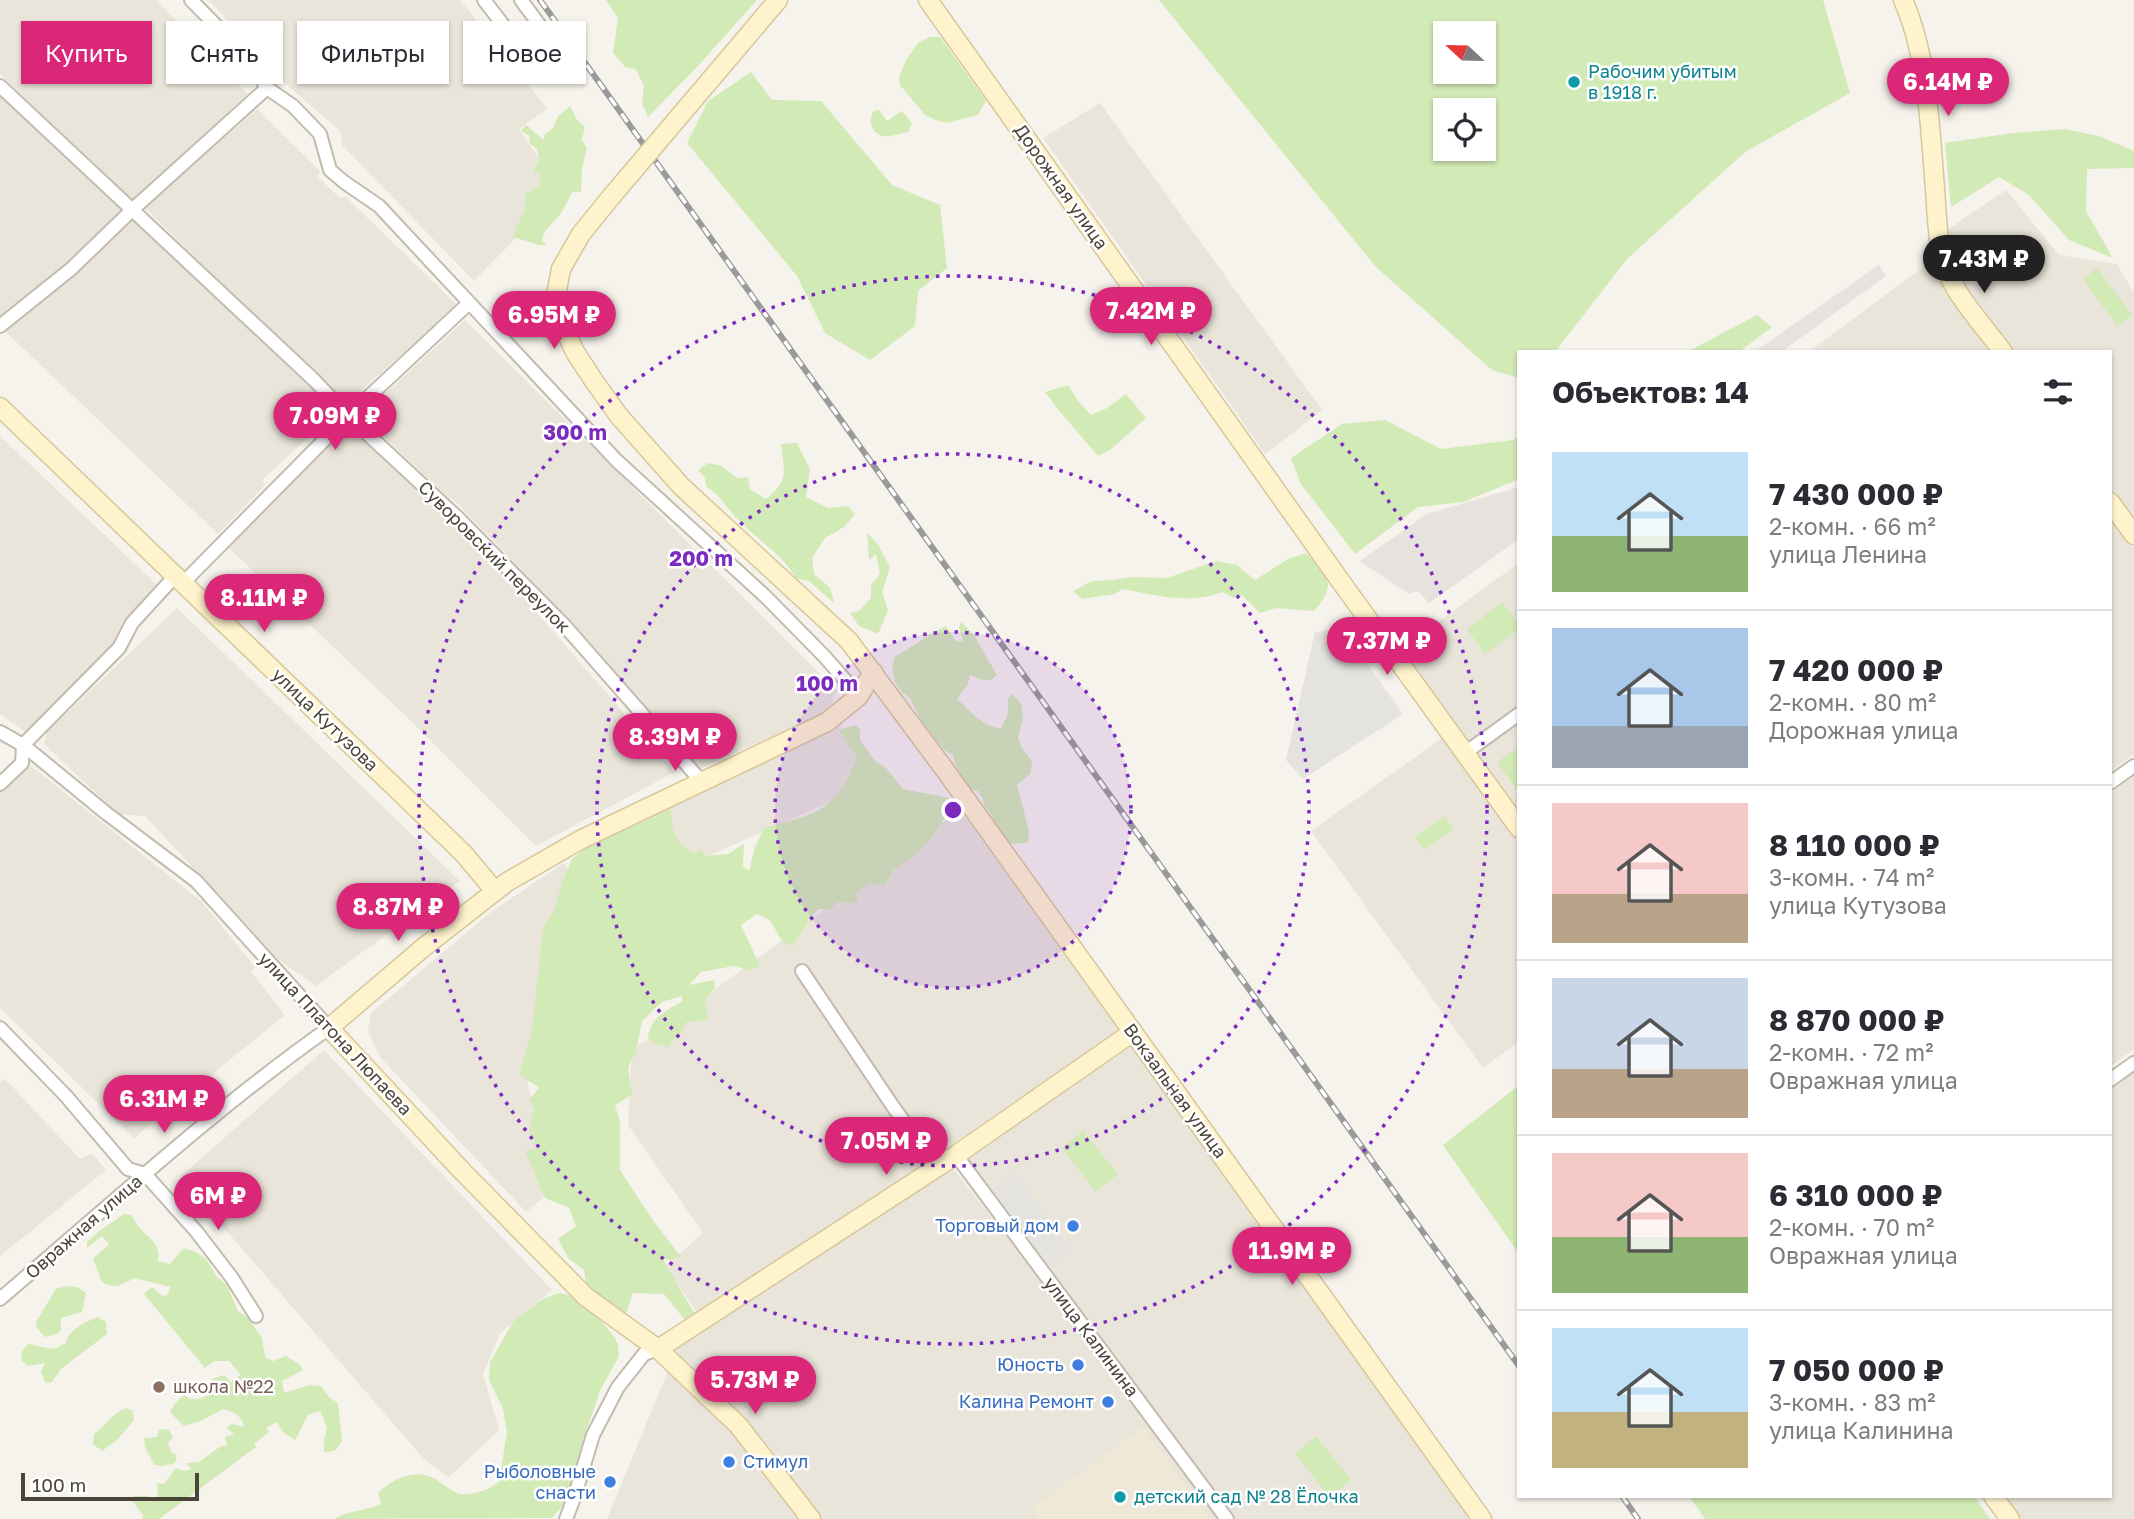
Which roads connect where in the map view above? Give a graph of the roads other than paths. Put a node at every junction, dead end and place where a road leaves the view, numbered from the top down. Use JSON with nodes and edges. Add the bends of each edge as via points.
{"nodes":[{"id":1,"x":191,"y":0,"type":"edge"},
{"id":2,"x":484,"y":0,"type":"edge"},
{"id":3,"x":521,"y":0,"type":"edge"},
{"id":4,"x":778,"y":0,"type":"edge"},
{"id":5,"x":928,"y":0,"type":"edge"},
{"id":6,"x":1903,"y":0,"type":"edge"},
{"id":7,"x":500,"y":21,"type":"edge"},
{"id":8,"x":536,"y":21,"type":"edge"},
{"id":9,"x":0,"y":86,"type":"edge"},
{"id":10,"x":267,"y":88,"type":"junction"},
{"id":11,"x":132,"y":210,"type":"junction"},
{"id":12,"x":469,"y":303,"type":"junction"},
{"id":13,"x":0,"y":326,"type":"edge"},
{"id":14,"x":2002,"y":350,"type":"edge"},
{"id":15,"x":0,"y":407,"type":"edge"},
{"id":16,"x":348,"y":416,"type":"junction"},
{"id":17,"x":2112,"y":505,"type":"edge"},
{"id":18,"x":2134,"y":535,"type":"edge"},
{"id":19,"x":179,"y":579,"type":"junction"},
{"id":20,"x":870,"y":668,"type":"junction"},
{"id":21,"x":859,"y":696,"type":"junction"},
{"id":22,"x":1517,"y":715,"type":"edge"},
{"id":23,"x":0,"y":732,"type":"edge"},
{"id":24,"x":23,"y":746,"type":"junction"},
{"id":25,"x":1465,"y":753,"type":"junction"},
{"id":26,"x":2134,"y":766,"type":"edge"},
{"id":27,"x":701,"y":781,"type":"junction"},
{"id":28,"x":2112,"y":782,"type":"edge"},
{"id":29,"x":0,"y":784,"type":"edge"},
{"id":30,"x":1517,"y":825,"type":"edge"},
{"id":31,"x":495,"y":891,"type":"junction"},
{"id":32,"x":802,"y":971,"type":"dead end"},
{"id":33,"x":0,"y":1028,"type":"edge"},
{"id":34,"x":329,"y":1028,"type":"junction"},
{"id":35,"x":1133,"y":1032,"type":"junction"},
{"id":36,"x":2134,"y":1063,"type":"edge"},
{"id":37,"x":2112,"y":1079,"type":"edge"},
{"id":38,"x":956,"y":1155,"type":"junction"},
{"id":39,"x":937,"y":1167,"type":"junction"},
{"id":40,"x":145,"y":1174,"type":"junction"},
{"id":41,"x":0,"y":1299,"type":"edge"},
{"id":42,"x":256,"y":1316,"type":"dead end"},
{"id":43,"x":658,"y":1349,"type":"junction"},
{"id":44,"x":1994,"y":1498,"type":"edge"},
{"id":45,"x":566,"y":1519,"type":"edge"},
{"id":46,"x":811,"y":1519,"type":"edge"},
{"id":47,"x":1227,"y":1519,"type":"edge"},
{"id":48,"x":1482,"y":1519,"type":"edge"},
{"id":49,"x":2010,"y":1519,"type":"edge"}],
"edges":[{"from":1,"to":10,"type":"street","via":[[252,62]]},
{"from":2,"to":7,"type":"street"},
{"from":3,"to":8,"type":"street"},
{"from":4,"to":20,"type":"street","name":"Вокзальная улица","bridge":true,"via":[[582,234],[561,269],[556,295],[575,352],[620,416],[681,486],[849,640]]},
{"from":5,"to":25,"type":"street","name":"Дорожная улица"},
{"from":6,"to":14,"type":"street","via":[[1922,65],[1944,262]]},
{"from":9,"to":11,"type":"street","name":"Суворовский переулок"},
{"from":10,"to":11,"type":"street"},
{"from":10,"to":12,"type":"street","via":[[320,134],[330,170],[379,206]]},
{"from":11,"to":13,"type":"street","via":[[71,269]]},
{"from":11,"to":16,"type":"street","name":"Суворовский переулок"},
{"from":12,"to":16,"type":"street"},
{"from":12,"to":21,"type":"street","via":[[616,460],[765,596]]},
{"from":15,"to":19,"type":"street","name":"улица Кутузова"},
{"from":16,"to":19,"type":"street"},
{"from":16,"to":27,"type":"street","name":"Суворовский переулок","via":[[564,625]]},
{"from":17,"to":18,"type":"street"},
{"from":19,"to":24,"type":"street","via":[[132,623],[120,648]]},
{"from":19,"to":31,"type":"street","name":"улица Кутузова","via":[[463,853]]},
{"from":20,"to":21,"type":"street"},
{"from":20,"to":35,"type":"street","name":"Вокзальная улица"},
{"from":21,"to":27,"type":"street","name":"Овражная улица","via":[[827,722]]},
{"from":22,"to":25,"type":"street"},
{"from":23,"to":24,"type":"street","name":"улица Платона Люпаева"},
{"from":24,"to":29,"type":"street","via":[[22,763]]},
{"from":24,"to":34,"type":"street","name":"улица Платона Люпаева","via":[[196,881]]},
{"from":25,"to":30,"type":"street","name":"Дорожная улица"},
{"from":26,"to":28,"type":"street"},
{"from":27,"to":31,"type":"street","name":"Овражная улица","via":[[580,840]]},
{"from":31,"to":34,"type":"street","name":"Овражная улица"},
{"from":32,"to":39,"type":"street"},
{"from":33,"to":40,"type":"street","via":[[128,1169]]},
{"from":34,"to":40,"type":"street","name":"Овражная улица"},
{"from":34,"to":43,"type":"street","name":"улица Платона Люпаева","via":[[586,1297]]},
{"from":35,"to":38,"type":"street"},
{"from":35,"to":48,"type":"street","name":"Вокзальная улица"},
{"from":36,"to":37,"type":"street"},
{"from":38,"to":39,"type":"street"},
{"from":38,"to":47,"type":"street","name":"улица Калинина"},
{"from":39,"to":43,"type":"street"},
{"from":40,"to":41,"type":"street","name":"Овражная улица"},
{"from":40,"to":42,"type":"street","via":[[196,1231]]},
{"from":43,"to":45,"type":"street","via":[[644,1354],[618,1387],[593,1436]]},
{"from":43,"to":46,"type":"street","name":"улица Платона Люпаева","via":[[738,1425]]},
{"from":44,"to":49,"type":"street"}]}
